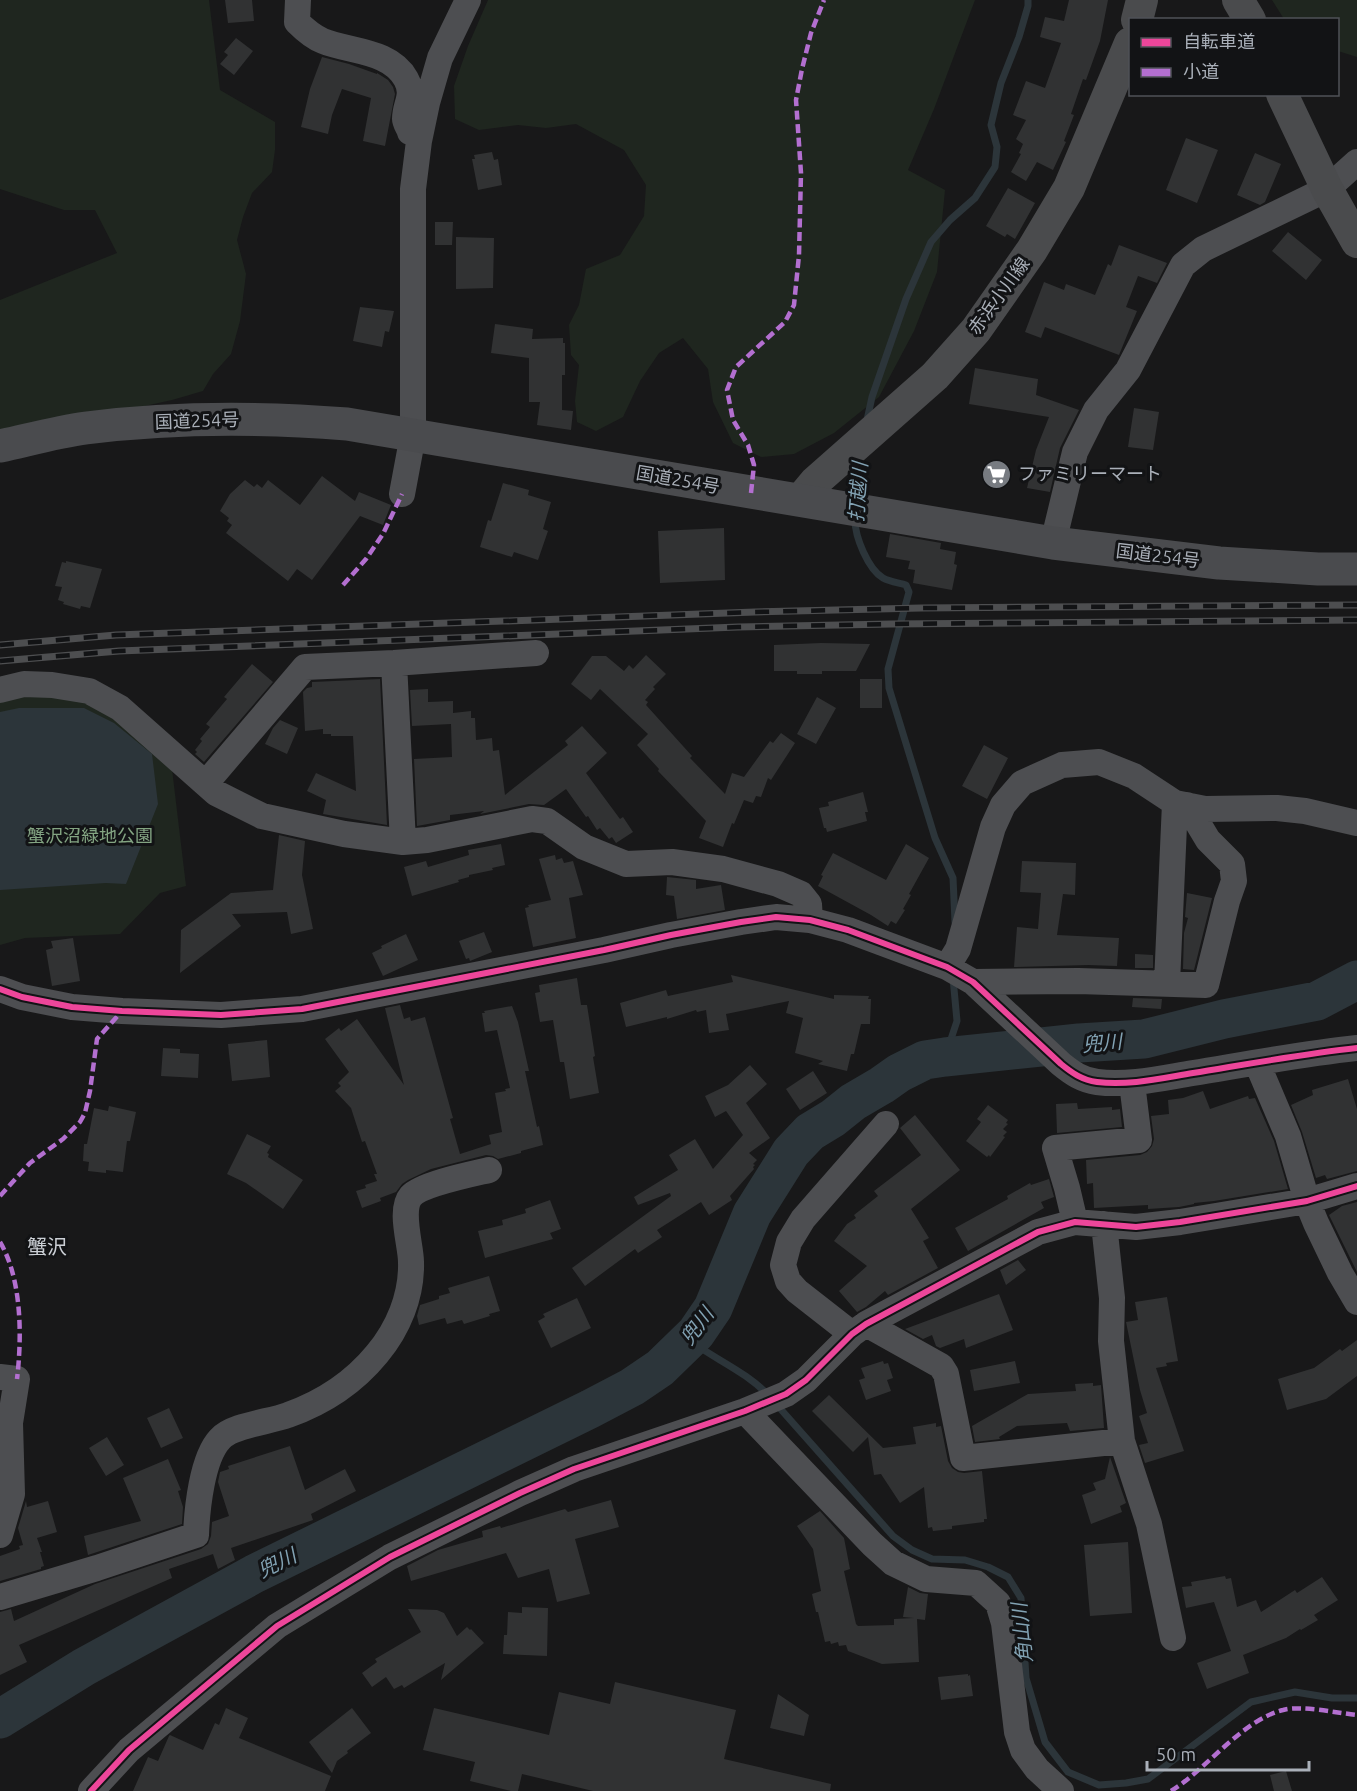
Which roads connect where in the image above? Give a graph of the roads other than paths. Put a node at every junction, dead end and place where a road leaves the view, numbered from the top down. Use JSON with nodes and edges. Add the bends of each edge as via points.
{"nodes":[{"id":1,"x":298,"y":0,"type":"edge"},
{"id":2,"x":1142,"y":0,"type":"edge"},
{"id":3,"x":1238,"y":0,"type":"edge"},
{"id":4,"x":462,"y":5,"type":"edge"},
{"id":5,"x":1138,"y":18,"type":"edge"},
{"id":6,"x":1249,"y":18,"type":"edge"},
{"id":7,"x":1129,"y":48,"type":"edge"},
{"id":8,"x":1283,"y":96,"type":"edge"},
{"id":9,"x":418,"y":141,"type":"junction"},
{"id":10,"x":1357,"y":162,"type":"edge"},
{"id":11,"x":1327,"y":189,"type":"junction"},
{"id":12,"x":1357,"y":243,"type":"edge"},
{"id":13,"x":413,"y":435,"type":"junction"},
{"id":14,"x":0,"y":446,"type":"edge"},
{"id":15,"x":402,"y":494,"type":"dead end"},
{"id":16,"x":801,"y":500,"type":"junction"},
{"id":17,"x":1053,"y":543,"type":"junction"},
{"id":18,"x":1357,"y":569,"type":"edge"},
{"id":19,"x":536,"y":653,"type":"dead end"},
{"id":20,"x":394,"y":663,"type":"junction"},
{"id":21,"x":0,"y":690,"type":"edge"},
{"id":22,"x":206,"y":783,"type":"junction"},
{"id":23,"x":1181,"y":804,"type":"junction"},
{"id":24,"x":1357,"y":823,"type":"edge"},
{"id":25,"x":403,"y":842,"type":"junction"},
{"id":26,"x":810,"y":920,"type":"junction"},
{"id":27,"x":947,"y":967,"type":"junction"},
{"id":28,"x":973,"y":982,"type":"junction"},
{"id":29,"x":1167,"y":983,"type":"junction"},
{"id":30,"x":0,"y":989,"type":"edge"},
{"id":31,"x":1357,"y":1048,"type":"edge"},
{"id":32,"x":1257,"y":1063,"type":"junction"},
{"id":33,"x":1132,"y":1083,"type":"junction"},
{"id":34,"x":886,"y":1124,"type":"dead end"},
{"id":35,"x":489,"y":1170,"type":"dead end"},
{"id":36,"x":1357,"y":1186,"type":"edge"},
{"id":37,"x":1307,"y":1201,"type":"junction"},
{"id":38,"x":1075,"y":1222,"type":"junction"},
{"id":39,"x":1104,"y":1224,"type":"junction"},
{"id":40,"x":1357,"y":1302,"type":"edge"},
{"id":41,"x":859,"y":1329,"type":"junction"},
{"id":42,"x":0,"y":1377,"type":"edge"},
{"id":43,"x":746,"y":1411,"type":"junction"},
{"id":44,"x":1122,"y":1441,"type":"junction"},
{"id":45,"x":0,"y":1535,"type":"edge"},
{"id":46,"x":0,"y":1597,"type":"edge"},
{"id":47,"x":1173,"y":1638,"type":"dead end"},
{"id":48,"x":91,"y":1791,"type":"edge"},
{"id":49,"x":1061,"y":1791,"type":"edge"}],
"edges":[{"from":1,"to":9,"type":"street","via":[[297,22],[308,33],[390,62],[404,76],[410,87],[405,120]]},
{"from":2,"to":5,"type":"main road"},
{"from":3,"to":6,"type":"main road"},
{"from":4,"to":9,"type":"street","via":[[440,58]]},
{"from":7,"to":16,"type":"main road","name":"赤浜小川線","via":[[1068,188],[1032,250],[976,330],[935,376],[815,482]]},
{"from":8,"to":11,"type":"main road"},
{"from":9,"to":13,"type":"street","via":[[413,189]]},
{"from":10,"to":11,"type":"street"},
{"from":11,"to":12,"type":"main road"},
{"from":11,"to":17,"type":"street","via":[[1203,249],[1183,265],[1128,370],[1096,410],[1075,452]]},
{"from":13,"to":14,"type":"highway","name":"国道254号","via":[[347,424],[279,419],[183,419],[84,429]]},
{"from":13,"to":15,"type":"street"},
{"from":13,"to":16,"type":"highway","name":"国道254号"},
{"from":16,"to":17,"type":"highway","name":"国道254号"},
{"from":17,"to":18,"type":"highway","name":"国道254号","via":[[1219,563]]},
{"from":19,"to":20,"type":"street"},
{"from":20,"to":22,"type":"street","via":[[305,667]]},
{"from":20,"to":25,"type":"street"},
{"from":21,"to":22,"type":"street","via":[[24,684],[89,691],[120,708]]},
{"from":22,"to":25,"type":"street","via":[[216,793],[262,816]]},
{"from":23,"to":24,"type":"street","via":[[1205,809],[1287,809]]},
{"from":23,"to":27,"type":"street","via":[[1134,776],[1098,762],[1062,765],[1023,783],[1003,805],[993,826],[958,949]]},
{"from":23,"to":29,"type":"street"},
{"from":23,"to":29,"type":"street","via":[[1232,864],[1234,881],[1206,985]]},
{"from":25,"to":26,"type":"street","via":[[532,819],[547,821],[584,847],[626,864],[672,862],[723,869],[778,884],[801,894],[809,904]]},
{"from":26,"to":27,"type":"street"},
{"from":26,"to":30,"type":"street","via":[[776,917],[741,922],[302,1009],[221,1015],[122,1011],[72,1007]]},
{"from":27,"to":28,"type":"street"},
{"from":28,"to":29,"type":"street"},
{"from":28,"to":33,"type":"street","via":[[1074,1074],[1086,1080]]},
{"from":31,"to":32,"type":"street"},
{"from":32,"to":33,"type":"street"},
{"from":32,"to":37,"type":"street","via":[[1288,1137]]},
{"from":33,"to":38,"type":"street","via":[[1139,1140],[1055,1148]]},
{"from":34,"to":41,"type":"street","via":[[803,1219],[789,1242],[783,1265],[797,1292]]},
{"from":35,"to":46,"type":"street","via":[[412,1194],[406,1216],[411,1263],[408,1291],[395,1328],[354,1378],[322,1401],[226,1433],[219,1439],[199,1492],[196,1535]]},
{"from":36,"to":37,"type":"street"},
{"from":37,"to":39,"type":"street","via":[[1169,1224]]},
{"from":37,"to":40,"type":"street"},
{"from":38,"to":39,"type":"street"},
{"from":38,"to":41,"type":"street","via":[[1038,1232]]},
{"from":39,"to":44,"type":"street"},
{"from":41,"to":43,"type":"street","via":[[806,1380],[786,1394]]},
{"from":41,"to":44,"type":"street","via":[[941,1366],[946,1374],[963,1458]]},
{"from":42,"to":45,"type":"street","via":[[17,1379],[10,1423],[12,1494]]},
{"from":43,"to":48,"type":"street","via":[[574,1469],[390,1557],[276,1626],[129,1750]]},
{"from":43,"to":49,"type":"street","via":[[893,1563],[926,1579],[976,1583],[998,1604],[1023,1750]]},
{"from":44,"to":47,"type":"street","via":[[1149,1524]]}]}
